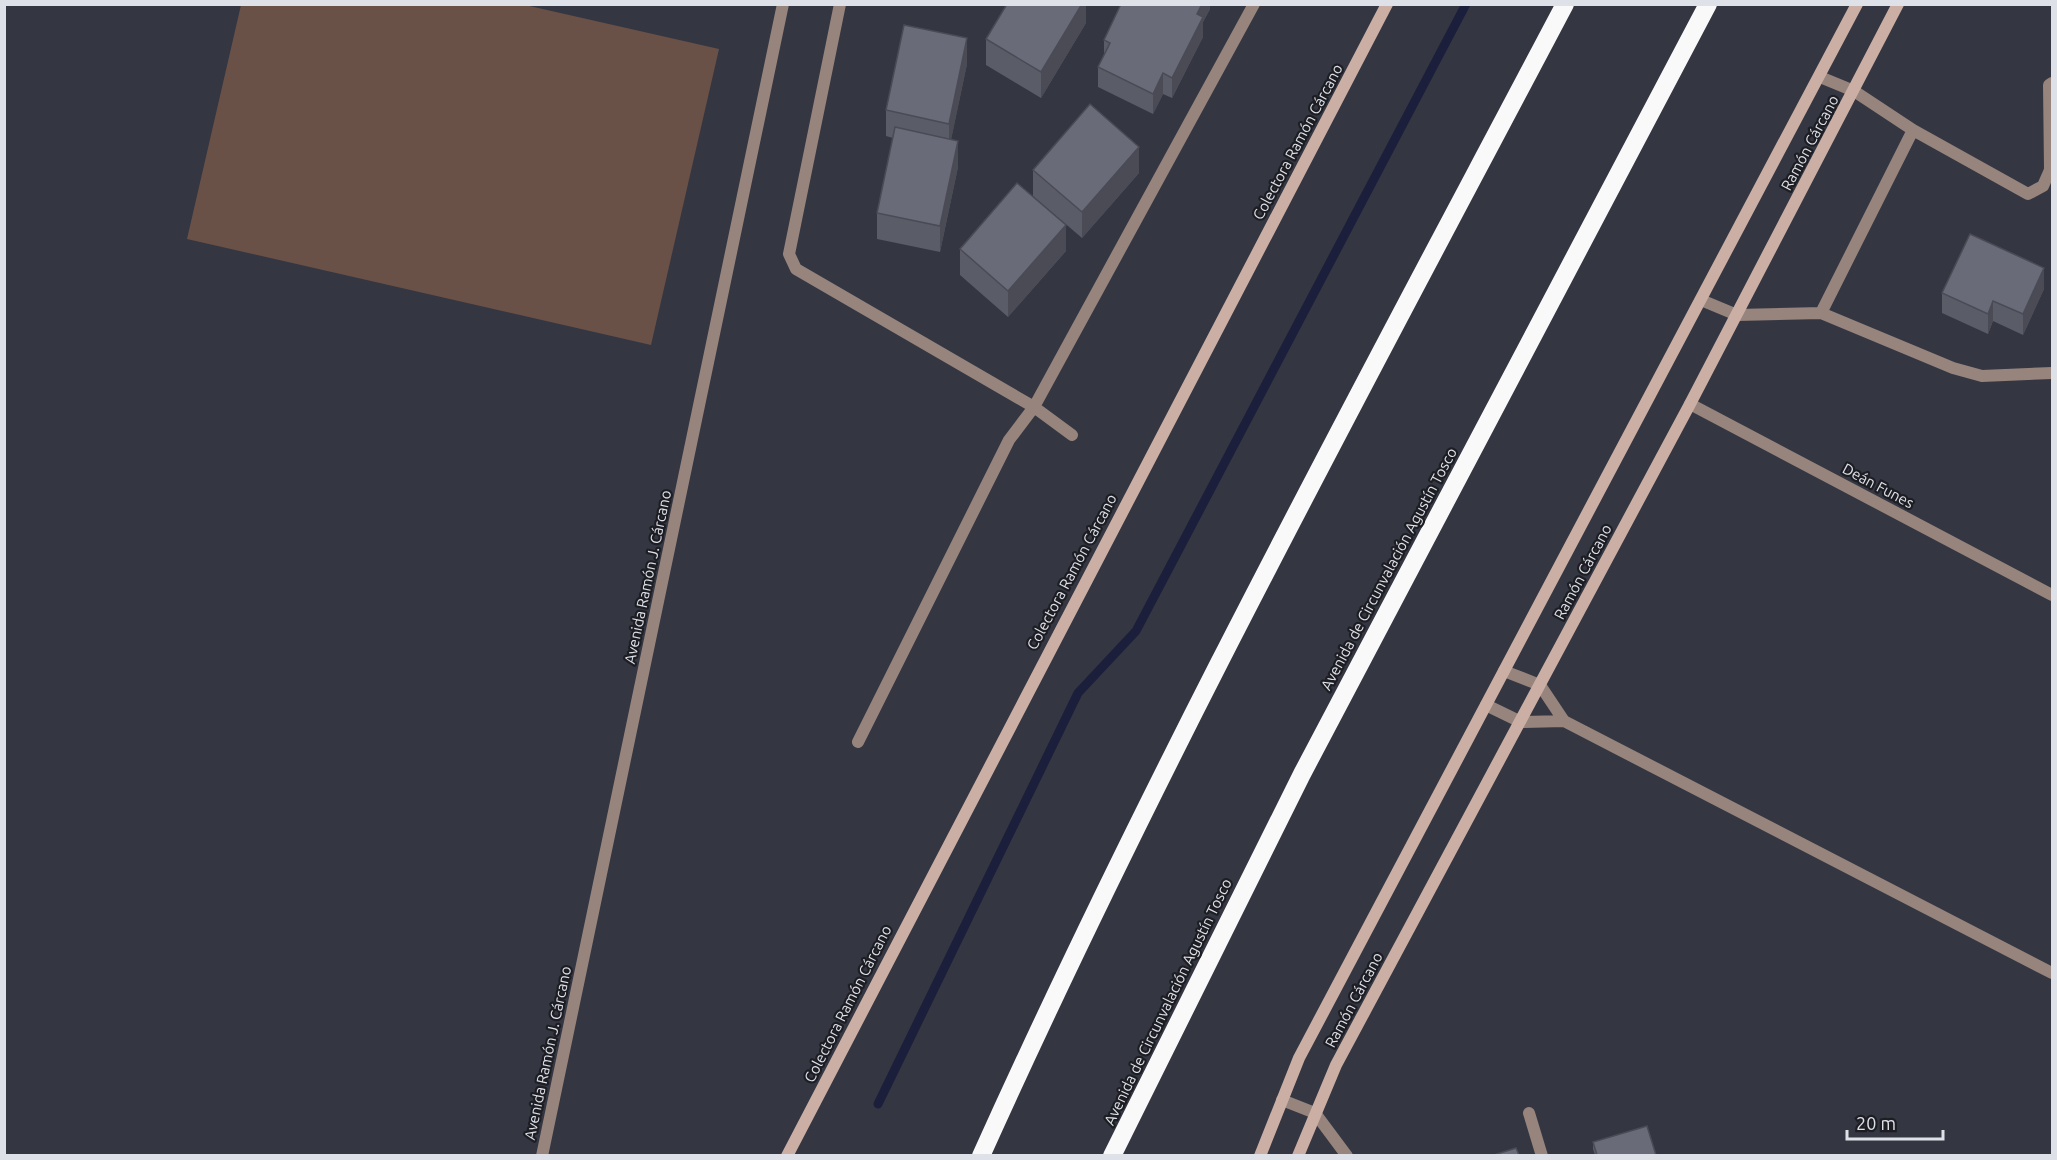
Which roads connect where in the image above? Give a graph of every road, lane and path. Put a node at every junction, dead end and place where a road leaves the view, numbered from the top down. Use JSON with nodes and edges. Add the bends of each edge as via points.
{"nodes":[{"id":1,"x":783,"y":4,"type":"edge"},
{"id":2,"x":840,"y":4,"type":"edge"},
{"id":3,"x":1254,"y":4,"type":"edge"},
{"id":4,"x":1387,"y":4,"type":"edge"},
{"id":5,"x":1565,"y":4,"type":"edge"},
{"id":6,"x":1708,"y":4,"type":"edge"},
{"id":7,"x":1857,"y":4,"type":"edge"},
{"id":8,"x":1898,"y":4,"type":"edge"},
{"id":9,"x":1820,"y":77,"type":"junction"},
{"id":10,"x":2052,"y":83,"type":"edge"},
{"id":11,"x":1854,"y":91,"type":"junction"},
{"id":12,"x":1913,"y":130,"type":"junction"},
{"id":13,"x":1701,"y":300,"type":"junction"},
{"id":14,"x":1821,"y":313,"type":"junction"},
{"id":15,"x":1737,"y":315,"type":"junction"},
{"id":16,"x":2052,"y":374,"type":"edge"},
{"id":17,"x":1690,"y":404,"type":"junction"},
{"id":18,"x":1034,"y":407,"type":"junction"},
{"id":19,"x":1072,"y":435,"type":"dead end"},
{"id":20,"x":2052,"y":595,"type":"edge"},
{"id":21,"x":1504,"y":671,"type":"junction"},
{"id":22,"x":1540,"y":685,"type":"junction"},
{"id":23,"x":1486,"y":705,"type":"junction"},
{"id":24,"x":1521,"y":722,"type":"junction"},
{"id":25,"x":1564,"y":722,"type":"junction"},
{"id":26,"x":858,"y":742,"type":"dead end"},
{"id":27,"x":2052,"y":973,"type":"edge"},
{"id":28,"x":1282,"y":1100,"type":"junction"},
{"id":29,"x":1315,"y":1113,"type":"junction"},
{"id":30,"x":1529,"y":1113,"type":"dead end"},
{"id":31,"x":542,"y":1155,"type":"edge"},
{"id":32,"x":787,"y":1155,"type":"edge"},
{"id":33,"x":981,"y":1155,"type":"edge"},
{"id":34,"x":1112,"y":1155,"type":"edge"},
{"id":35,"x":1260,"y":1155,"type":"edge"},
{"id":36,"x":1298,"y":1155,"type":"edge"},
{"id":37,"x":1347,"y":1155,"type":"edge"},
{"id":38,"x":1542,"y":1155,"type":"edge"}],
"edges":[{"from":1,"to":31,"type":"street","name":"Avenida Ramón J. Cárcano"},
{"from":2,"to":18,"type":"street","via":[[789,254],[796,269]]},
{"from":3,"to":18,"type":"street"},
{"from":4,"to":32,"type":"main road","name":"Colectora Ramón Cárcano"},
{"from":5,"to":33,"type":"highway","via":[[1185,728],[1105,888]]},
{"from":6,"to":34,"type":"highway","name":"Avenida de Circunvalación Agustín Tosco","via":[[1302,774]]},
{"from":7,"to":9,"type":"main road","name":"Ramón Cárcano"},
{"from":8,"to":11,"type":"main road","name":"Ramón Cárcano"},
{"from":9,"to":11,"type":"street"},
{"from":9,"to":13,"type":"main road","name":"Ramón Cárcano"},
{"from":10,"to":12,"type":"street","via":[[2050,170],[2043,186],[2028,194]]},
{"from":11,"to":12,"type":"street"},
{"from":11,"to":15,"type":"main road","name":"Ramón Cárcano"},
{"from":12,"to":14,"type":"street"},
{"from":13,"to":15,"type":"street"},
{"from":13,"to":21,"type":"main road","name":"Ramón Cárcano"},
{"from":14,"to":15,"type":"street"},
{"from":14,"to":16,"type":"street","via":[[1953,368],[1982,376]]},
{"from":15,"to":17,"type":"main road","name":"Ramón Cárcano"},
{"from":17,"to":20,"type":"street","name":"Deán Funes"},
{"from":17,"to":22,"type":"main road","name":"Ramón Cárcano"},
{"from":18,"to":19,"type":"street"},
{"from":18,"to":26,"type":"street","via":[[1009,440]]},
{"from":21,"to":22,"type":"street"},
{"from":21,"to":23,"type":"main road","name":"Ramón Cárcano"},
{"from":22,"to":24,"type":"main road","name":"Ramón Cárcano"},
{"from":22,"to":25,"type":"street"},
{"from":23,"to":24,"type":"street"},
{"from":23,"to":28,"type":"main road","name":"Ramón Cárcano","via":[[1299,1058]]},
{"from":24,"to":25,"type":"street"},
{"from":24,"to":29,"type":"main road","name":"Ramón Cárcano","via":[[1336,1065]]},
{"from":25,"to":27,"type":"street"},
{"from":28,"to":29,"type":"street"},
{"from":28,"to":35,"type":"main road","name":"Ramón Cárcano"},
{"from":29,"to":36,"type":"main road","name":"Ramón Cárcano"},
{"from":29,"to":37,"type":"street"},
{"from":30,"to":38,"type":"street"}]}
